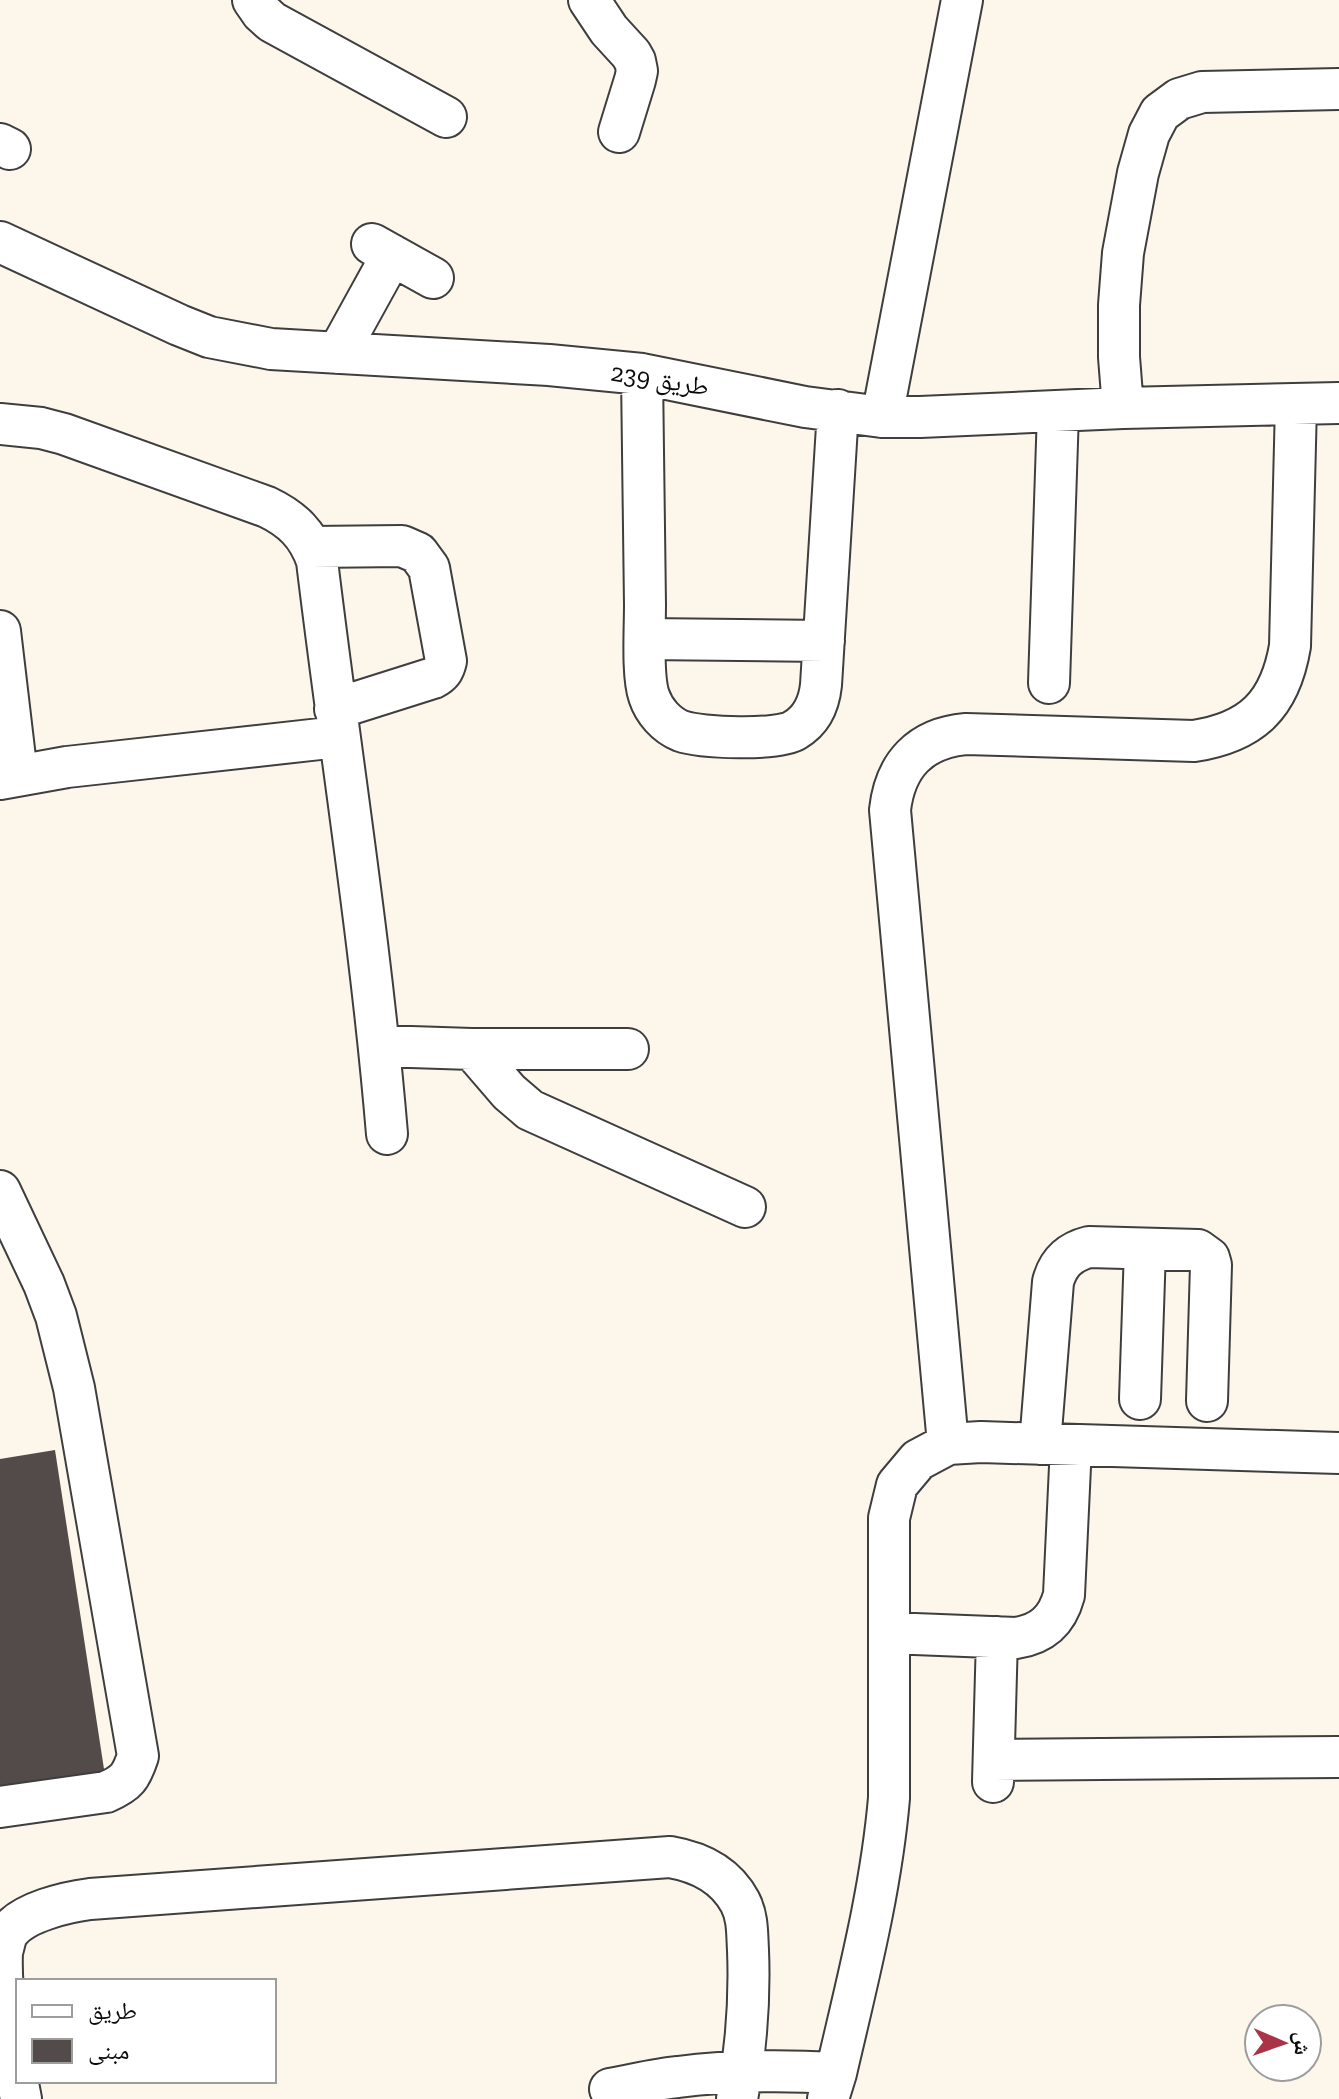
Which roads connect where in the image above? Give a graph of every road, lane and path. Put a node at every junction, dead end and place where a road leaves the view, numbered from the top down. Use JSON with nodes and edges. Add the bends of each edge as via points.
{"nodes":[{"id":1,"x":253,"y":0,"type":"edge"},
{"id":2,"x":589,"y":0,"type":"edge"},
{"id":3,"x":962,"y":0,"type":"edge"},
{"id":4,"x":1339,"y":89,"type":"edge"},
{"id":5,"x":446,"y":117,"type":"dead end"},
{"id":6,"x":619,"y":132,"type":"dead end"},
{"id":7,"x":0,"y":242,"type":"edge"},
{"id":8,"x":433,"y":278,"type":"dead end"},
{"id":9,"x":338,"y":353,"type":"junction"},
{"id":10,"x":642,"y":374,"type":"junction"},
{"id":11,"x":1339,"y":403,"type":"edge"},
{"id":12,"x":1296,"y":404,"type":"junction"},
{"id":13,"x":1123,"y":408,"type":"junction"},
{"id":14,"x":838,"y":410,"type":"junction"},
{"id":15,"x":1058,"y":412,"type":"junction"},
{"id":16,"x":882,"y":417,"type":"junction"},
{"id":17,"x":0,"y":424,"type":"edge"},
{"id":18,"x":312,"y":547,"type":"junction"},
{"id":19,"x":0,"y":631,"type":"edge"},
{"id":20,"x":645,"y":639,"type":"junction"},
{"id":21,"x":824,"y":641,"type":"junction"},
{"id":22,"x":1049,"y":683,"type":"dead end"},
{"id":23,"x":336,"y":723,"type":"junction"},
{"id":24,"x":9,"y":777,"type":"edge"},
{"id":25,"x":380,"y":1046,"type":"junction"},
{"id":26,"x":472,"y":1049,"type":"junction"},
{"id":27,"x":628,"y":1049,"type":"dead end"},
{"id":28,"x":387,"y":1134,"type":"dead end"},
{"id":29,"x":0,"y":1191,"type":"edge"},
{"id":30,"x":745,"y":1207,"type":"dead end"},
{"id":31,"x":1145,"y":1249,"type":"junction"},
{"id":32,"x":1140,"y":1399,"type":"dead end"},
{"id":33,"x":1207,"y":1401,"type":"dead end"},
{"id":34,"x":948,"y":1444,"type":"junction"},
{"id":35,"x":1055,"y":1444,"type":"junction"},
{"id":36,"x":1339,"y":1453,"type":"edge"},
{"id":37,"x":889,"y":1633,"type":"junction"},
{"id":38,"x":997,"y":1637,"type":"junction"},
{"id":39,"x":1339,"y":1757,"type":"edge"},
{"id":40,"x":0,"y":1807,"type":"edge"},
{"id":41,"x":1,"y":1952,"type":"edge"},
{"id":42,"x":16,"y":2071,"type":"edge"},
{"id":43,"x":740,"y":2085,"type":"edge"},
{"id":44,"x":832,"y":2086,"type":"edge"},
{"id":45,"x":610,"y":2089,"type":"dead end"}],
"edges":[{"from":1,"to":5,"type":"lane","via":[[272,22]]},
{"from":2,"to":6,"type":"lane","via":[[635,61],[635,80]]},
{"from":3,"to":16,"type":"lane"},
{"from":4,"to":13,"type":"lane","via":[[1202,92],[1179,99],[1160,113],[1138,173],[1123,253]]},
{"from":7,"to":9,"type":"lane","name":"طريق 239","via":[[209,337],[271,349]]},
{"from":8,"to":9,"type":"lane","via":[[382,249]]},
{"from":9,"to":10,"type":"lane","name":"طريق 239"},
{"from":10,"to":14,"type":"lane","name":"طريق 239"},
{"from":10,"to":20,"type":"lane"},
{"from":11,"to":12,"type":"lane","name":"طريق 239"},
{"from":12,"to":13,"type":"lane","name":"طريق 239"},
{"from":12,"to":34,"type":"lane","via":[[1290,646],[1286,671],[1261,712],[1218,737],[1194,741],[950,736],[909,760],[892,792]]},
{"from":13,"to":15,"type":"lane","name":"طريق 239"},
{"from":14,"to":16,"type":"lane","name":"طريق 239"},
{"from":14,"to":21,"type":"lane"},
{"from":15,"to":16,"type":"lane","name":"طريق 239"},
{"from":15,"to":22,"type":"lane"},
{"from":17,"to":18,"type":"lane","via":[[64,434],[267,507],[293,522]]},
{"from":18,"to":23,"type":"lane"},
{"from":18,"to":23,"type":"lane","via":[[402,546],[418,553],[429,568],[446,661],[440,675]]},
{"from":19,"to":24,"type":"lane"},
{"from":20,"to":21,"type":"lane"},
{"from":20,"to":21,"type":"lane","via":[[648,696],[667,723],[697,734],[770,737],[796,730],[815,711]]},
{"from":23,"to":24,"type":"lane"},
{"from":23,"to":25,"type":"lane"},
{"from":25,"to":26,"type":"lane"},
{"from":25,"to":28,"type":"lane"},
{"from":26,"to":27,"type":"lane"},
{"from":26,"to":30,"type":"lane","via":[[530,1110]]},
{"from":29,"to":40,"type":"lane","via":[[44,1284],[74,1388],[138,1756],[122,1785],[106,1792]]},
{"from":31,"to":32,"type":"lane"},
{"from":31,"to":33,"type":"lane","via":[[1198,1250],[1209,1258]]},
{"from":31,"to":35,"type":"lane","via":[[1089,1247],[1069,1255],[1056,1272]]},
{"from":34,"to":35,"type":"lane"},
{"from":34,"to":37,"type":"lane","via":[[918,1460],[897,1485],[889,1518]]},
{"from":35,"to":36,"type":"lane"},
{"from":35,"to":38,"type":"lane","via":[[1061,1607],[1036,1633]]},
{"from":37,"to":38,"type":"lane"},
{"from":37,"to":44,"type":"lane","via":[[886,1837]]},
{"from":38,"to":39,"type":"lane","via":[[994,1771]]},
{"from":41,"to":42,"type":"lane"},
{"from":41,"to":43,"type":"lane","via":[[16,1926],[64,1903],[670,1857],[689,1860],[724,1880],[746,1918],[749,1973]]},
{"from":43,"to":44,"type":"lane","via":[[789,2071]]},
{"from":43,"to":45,"type":"lane","via":[[676,2077]]}]}
